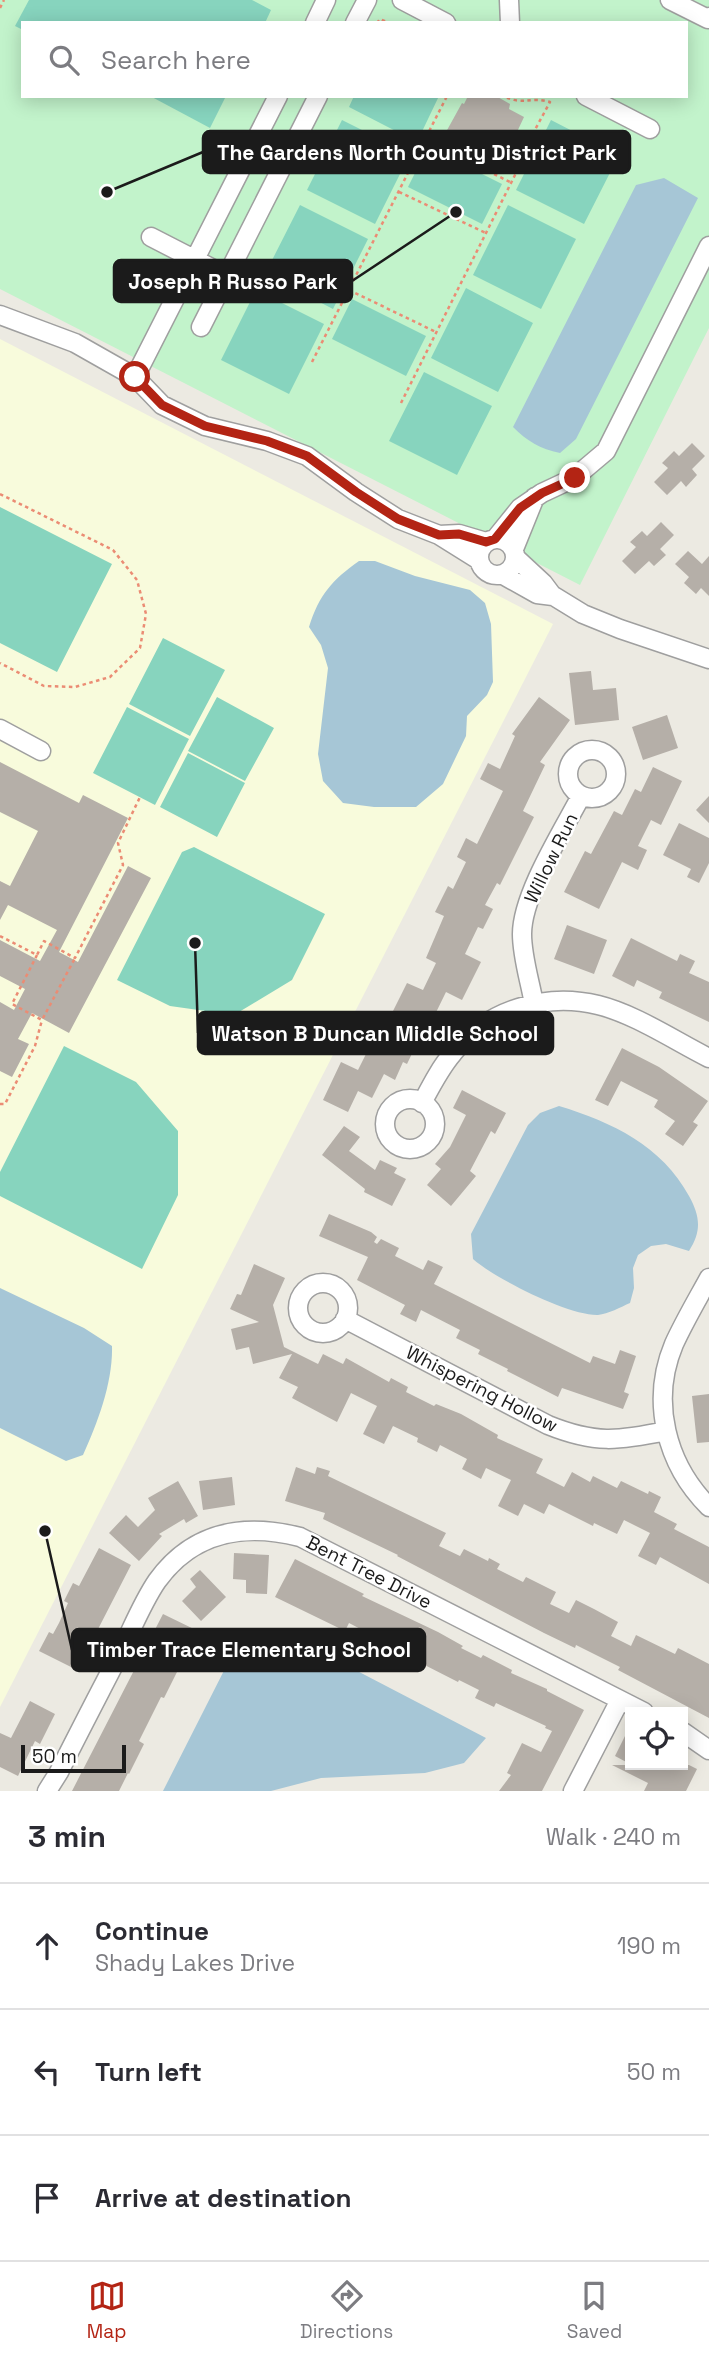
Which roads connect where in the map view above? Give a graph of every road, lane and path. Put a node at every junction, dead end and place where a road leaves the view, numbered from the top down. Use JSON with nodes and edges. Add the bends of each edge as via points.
{"nodes":[{"id":1,"x":4,"y":0,"type":"edge"},
{"id":2,"x":326,"y":0,"type":"edge"},
{"id":3,"x":367,"y":0,"type":"edge"},
{"id":4,"x":402,"y":0,"type":"edge"},
{"id":5,"x":509,"y":0,"type":"edge"},
{"id":6,"x":670,"y":0,"type":"edge"},
{"id":7,"x":0,"y":8,"type":"edge"},
{"id":8,"x":709,"y":19,"type":"edge"},
{"id":9,"x":316,"y":21,"type":"edge"},
{"id":10,"x":356,"y":21,"type":"edge"},
{"id":11,"x":442,"y":21,"type":"edge"},
{"id":12,"x":510,"y":21,"type":"edge"},
{"id":13,"x":277,"y":98,"type":"edge"},
{"id":14,"x":317,"y":98,"type":"edge"},
{"id":15,"x":446,"y":98,"type":"edge"},
{"id":16,"x":506,"y":98,"type":"edge"},
{"id":17,"x":590,"y":98,"type":"edge"},
{"id":18,"x":650,"y":129,"type":"dead end"},
{"id":19,"x":425,"y":140,"type":"junction"},
{"id":20,"x":512,"y":183,"type":"junction"},
{"id":21,"x":399,"y":192,"type":"junction"},
{"id":22,"x":486,"y":233,"type":"junction"},
{"id":23,"x":151,"y":237,"type":"dead end"},
{"id":24,"x":709,"y":246,"type":"edge"},
{"id":25,"x":195,"y":260,"type":"junction"},
{"id":26,"x":227,"y":276,"type":"junction"},
{"id":27,"x":349,"y":289,"type":"junction"},
{"id":28,"x":0,"y":315,"type":"edge"},
{"id":29,"x":201,"y":327,"type":"dead end"},
{"id":30,"x":436,"y":332,"type":"junction"},
{"id":31,"x":312,"y":362,"type":"dead end"},
{"id":32,"x":135,"y":377,"type":"junction"},
{"id":33,"x":401,"y":403,"type":"dead end"},
{"id":34,"x":0,"y":494,"type":"edge"},
{"id":35,"x":535,"y":498,"type":"junction"},
{"id":36,"x":439,"y":535,"type":"junction"},
{"id":37,"x":491,"y":541,"type":"junction"},
{"id":38,"x":515,"y":553,"type":"junction"},
{"id":39,"x":479,"y":560,"type":"junction"},
{"id":40,"x":503,"y":575,"type":"junction"},
{"id":41,"x":553,"y":596,"type":"junction"},
{"id":42,"x":709,"y":659,"type":"edge"},
{"id":43,"x":0,"y":663,"type":"edge"},
{"id":44,"x":0,"y":730,"type":"edge"},
{"id":45,"x":41,"y":751,"type":"dead end"},
{"id":46,"x":581,"y":796,"type":"dead end"},
{"id":47,"x":140,"y":797,"type":"dead end"},
{"id":48,"x":0,"y":936,"type":"edge"},
{"id":49,"x":37,"y":955,"type":"junction"},
{"id":50,"x":75,"y":958,"type":"junction"},
{"id":51,"x":534,"y":1004,"type":"junction"},
{"id":52,"x":42,"y":1020,"type":"junction"},
{"id":53,"x":709,"y":1058,"type":"edge"},
{"id":54,"x":422,"y":1103,"type":"dead end"},
{"id":55,"x":0,"y":1104,"type":"edge"},
{"id":56,"x":709,"y":1278,"type":"edge"},
{"id":57,"x":345,"y":1319,"type":"dead end"},
{"id":58,"x":666,"y":1431,"type":"junction"},
{"id":59,"x":709,"y":1507,"type":"edge"},
{"id":60,"x":620,"y":1700,"type":"junction"},
{"id":61,"x":634,"y":1707,"type":"edge"},
{"id":62,"x":688,"y":1735,"type":"edge"},
{"id":63,"x":709,"y":1750,"type":"edge"},
{"id":64,"x":47,"y":1791,"type":"edge"},
{"id":65,"x":573,"y":1791,"type":"edge"}],
"edges":[{"from":1,"to":7,"type":"path"},
{"from":2,"to":9,"type":"street"},
{"from":3,"to":10,"type":"street"},
{"from":4,"to":11,"type":"street"},
{"from":5,"to":12,"type":"street"},
{"from":6,"to":8,"type":"street"},
{"from":13,"to":25,"type":"street"},
{"from":14,"to":26,"type":"street"},
{"from":15,"to":19,"type":"path"},
{"from":16,"to":20,"type":"path","via":[[515,103],[550,102]]},
{"from":17,"to":18,"type":"street"},
{"from":19,"to":20,"type":"path"},
{"from":19,"to":21,"type":"path"},
{"from":20,"to":22,"type":"path"},
{"from":21,"to":22,"type":"path"},
{"from":21,"to":27,"type":"path"},
{"from":22,"to":30,"type":"path"},
{"from":23,"to":25,"type":"street"},
{"from":24,"to":35,"type":"street","via":[[606,451],[575,478]]},
{"from":25,"to":26,"type":"street"},
{"from":25,"to":32,"type":"street"},
{"from":26,"to":29,"type":"street"},
{"from":27,"to":30,"type":"path"},
{"from":27,"to":31,"type":"path"},
{"from":28,"to":32,"type":"street","via":[[75,342]]},
{"from":30,"to":33,"type":"path"},
{"from":32,"to":36,"type":"street","via":[[162,405],[205,426],[307,456],[398,519]]},
{"from":34,"to":43,"type":"path","via":[[113,550],[137,579],[145,614],[140,648],[110,677],[75,688],[44,686]]},
{"from":35,"to":37,"type":"street"},
{"from":35,"to":38,"type":"street"},
{"from":36,"to":37,"type":"street"},
{"from":36,"to":39,"type":"street"},
{"from":37,"to":38,"type":"street","via":[[506,541]]},
{"from":37,"to":39,"type":"street","via":[[480,550]]},
{"from":38,"to":40,"type":"street","via":[[512,568]]},
{"from":38,"to":41,"type":"street"},
{"from":39,"to":40,"type":"street","via":[[487,573]]},
{"from":40,"to":41,"type":"street","via":[[537,594]]},
{"from":41,"to":42,"type":"street","via":[[620,629]]},
{"from":44,"to":45,"type":"street"},
{"from":46,"to":51,"type":"street","name":"Willow Run","via":[[525,912],[522,945]]},
{"from":47,"to":50,"type":"path","via":[[118,843],[123,865]]},
{"from":48,"to":49,"type":"path"},
{"from":49,"to":50,"type":"path","via":[[44,941]]},
{"from":49,"to":52,"type":"path","via":[[12,1004]]},
{"from":50,"to":52,"type":"path"},
{"from":51,"to":53,"type":"street","via":[[567,1001],[599,1005]]},
{"from":51,"to":54,"type":"street","via":[[496,1017],[469,1036],[441,1069]]},
{"from":52,"to":55,"type":"path","via":[[35,1046],[5,1104]]},
{"from":56,"to":58,"type":"street","via":[[667,1364]]},
{"from":57,"to":58,"type":"street","name":"Whispering Hollow","via":[[573,1435],[627,1439]]},
{"from":58,"to":59,"type":"street","via":[[681,1471]]},
{"from":60,"to":61,"type":"street","name":"Bent Tree Drive"},
{"from":60,"to":64,"type":"street","name":"Bent Tree Drive","via":[[300,1537],[238,1530],[184,1553],[157,1581]]},
{"from":60,"to":65,"type":"street"},
{"from":62,"to":63,"type":"street"}]}
